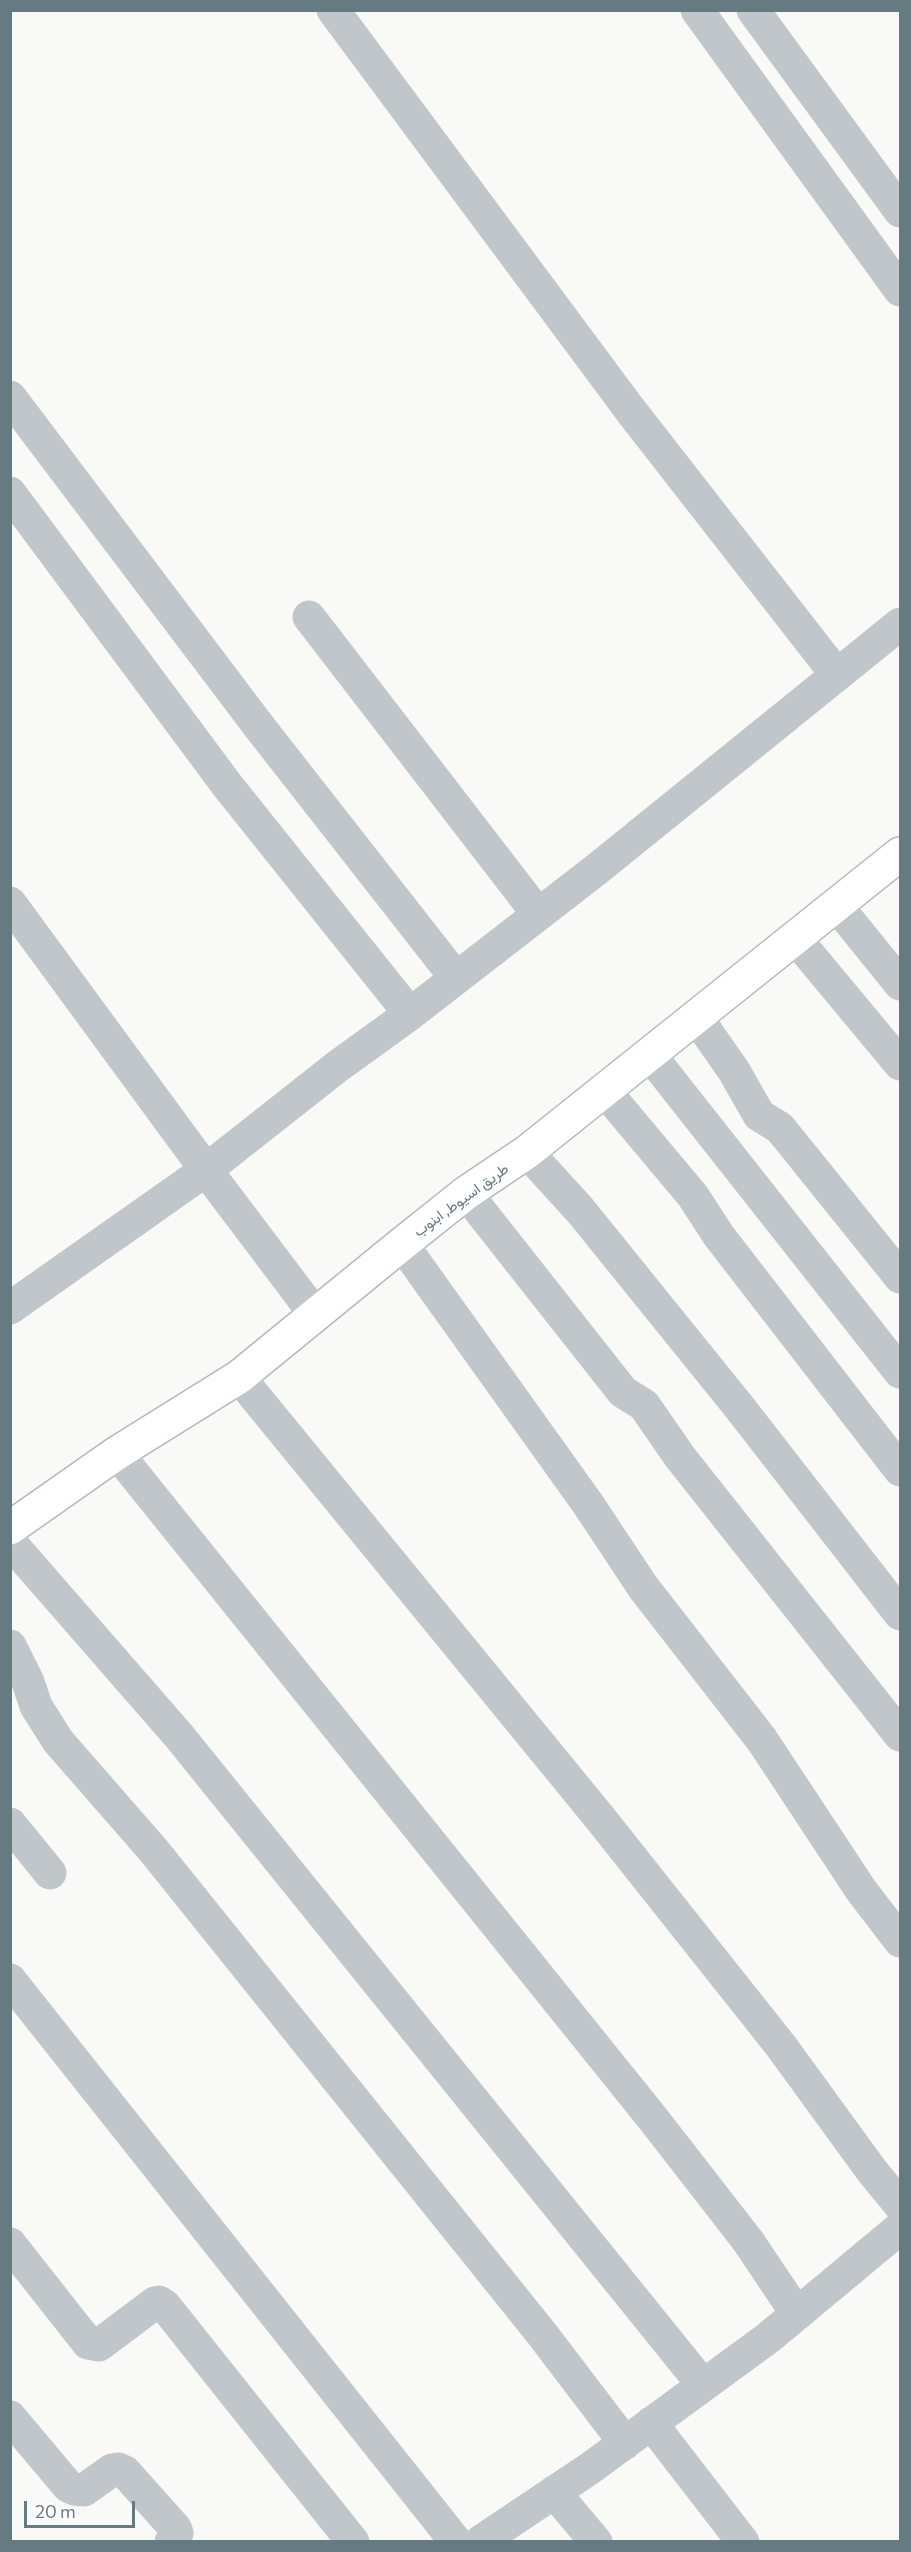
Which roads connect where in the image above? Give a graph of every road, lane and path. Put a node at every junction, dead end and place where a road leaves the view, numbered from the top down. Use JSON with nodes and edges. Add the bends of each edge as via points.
{"nodes":[{"id":1,"x":333,"y":10,"type":"edge"},
{"id":2,"x":697,"y":10,"type":"edge"},
{"id":3,"x":753,"y":10,"type":"edge"},
{"id":4,"x":900,"y":211,"type":"edge"},
{"id":5,"x":900,"y":290,"type":"edge"},
{"id":6,"x":10,"y":397,"type":"edge"},
{"id":7,"x":10,"y":494,"type":"edge"},
{"id":8,"x":309,"y":617,"type":"dead end"},
{"id":9,"x":900,"y":624,"type":"edge"},
{"id":10,"x":837,"y":675,"type":"junction"},
{"id":11,"x":900,"y":854,"type":"edge"},
{"id":12,"x":10,"y":903,"type":"edge"},
{"id":13,"x":837,"y":906,"type":"junction"},
{"id":14,"x":538,"y":914,"type":"junction"},
{"id":15,"x":796,"y":939,"type":"junction"},
{"id":16,"x":456,"y":978,"type":"junction"},
{"id":17,"x":900,"y":984,"type":"edge"},
{"id":18,"x":410,"y":1014,"type":"junction"},
{"id":19,"x":697,"y":1018,"type":"junction"},
{"id":20,"x":650,"y":1055,"type":"junction"},
{"id":21,"x":900,"y":1064,"type":"edge"},
{"id":22,"x":604,"y":1091,"type":"junction"},
{"id":23,"x":527,"y":1152,"type":"junction"},
{"id":24,"x":206,"y":1170,"type":"junction"},
{"id":25,"x":466,"y":1193,"type":"junction"},
{"id":26,"x":402,"y":1244,"type":"junction"},
{"id":27,"x":900,"y":1277,"type":"edge"},
{"id":28,"x":12,"y":1305,"type":"edge"},
{"id":29,"x":314,"y":1313,"type":"junction"},
{"id":30,"x":900,"y":1372,"type":"edge"},
{"id":31,"x":239,"y":1377,"type":"junction"},
{"id":32,"x":117,"y":1453,"type":"junction"},
{"id":33,"x":900,"y":1470,"type":"edge"},
{"id":34,"x":10,"y":1528,"type":"edge"},
{"id":35,"x":10,"y":1542,"type":"edge"},
{"id":36,"x":900,"y":1614,"type":"edge"},
{"id":37,"x":10,"y":1646,"type":"edge"},
{"id":38,"x":900,"y":1735,"type":"edge"},
{"id":39,"x":10,"y":1824,"type":"edge"},
{"id":40,"x":50,"y":1873,"type":"dead end"},
{"id":41,"x":900,"y":1941,"type":"edge"},
{"id":42,"x":10,"y":1980,"type":"edge"},
{"id":43,"x":900,"y":2205,"type":"edge"},
{"id":44,"x":900,"y":2228,"type":"edge"},
{"id":45,"x":10,"y":2244,"type":"edge"},
{"id":46,"x":797,"y":2314,"type":"junction"},
{"id":47,"x":703,"y":2385,"type":"junction"},
{"id":48,"x":10,"y":2417,"type":"edge"},
{"id":49,"x":651,"y":2423,"type":"junction"},
{"id":50,"x":625,"y":2443,"type":"junction"},
{"id":51,"x":554,"y":2492,"type":"junction"},
{"id":52,"x":171,"y":2541,"type":"edge"},
{"id":53,"x":353,"y":2541,"type":"edge"},
{"id":54,"x":456,"y":2541,"type":"edge"},
{"id":55,"x":480,"y":2541,"type":"edge"},
{"id":56,"x":596,"y":2541,"type":"edge"},
{"id":57,"x":743,"y":2541,"type":"edge"}],
"edges":[{"from":1,"to":10,"type":"street","via":[[632,411]]},
{"from":2,"to":5,"type":"street"},
{"from":3,"to":4,"type":"street"},
{"from":6,"to":16,"type":"street"},
{"from":7,"to":18,"type":"street","via":[[227,785]]},
{"from":8,"to":14,"type":"street"},
{"from":9,"to":10,"type":"street"},
{"from":10,"to":14,"type":"street"},
{"from":11,"to":13,"type":"main road","name":"طريق اسيوط, ابنوب"},
{"from":12,"to":24,"type":"street"},
{"from":13,"to":15,"type":"main road","name":"طريق اسيوط, ابنوب"},
{"from":13,"to":17,"type":"street"},
{"from":14,"to":16,"type":"street"},
{"from":15,"to":19,"type":"main road","name":"طريق اسيوط, ابنوب"},
{"from":15,"to":21,"type":"street"},
{"from":16,"to":18,"type":"street"},
{"from":18,"to":24,"type":"street"},
{"from":19,"to":20,"type":"main road","name":"طريق اسيوط, ابنوب"},
{"from":19,"to":27,"type":"street","via":[[759,1114],[780,1128]]},
{"from":20,"to":22,"type":"main road","name":"طريق اسيوط, ابنوب"},
{"from":20,"to":30,"type":"street"},
{"from":22,"to":23,"type":"main road","name":"طريق اسيوط, ابنوب"},
{"from":22,"to":33,"type":"street","via":[[693,1196],[719,1236]]},
{"from":23,"to":25,"type":"main road","name":"طريق اسيوط, ابنوب"},
{"from":23,"to":36,"type":"street","via":[[602,1237]]},
{"from":24,"to":28,"type":"street"},
{"from":24,"to":29,"type":"street"},
{"from":25,"to":26,"type":"main road","name":"طريق اسيوط, ابنوب"},
{"from":25,"to":38,"type":"street","via":[[623,1392],[644,1405],[680,1457]]},
{"from":26,"to":29,"type":"main road","name":"طريق اسيوط, ابنوب"},
{"from":26,"to":41,"type":"street","via":[[643,1587],[762,1740],[861,1890]]},
{"from":29,"to":31,"type":"main road","name":"طريق اسيوط, ابنوب"},
{"from":31,"to":32,"type":"main road","name":"طريق اسيوط, ابنوب"},
{"from":31,"to":43,"type":"street","via":[[607,1827],[781,2046]]},
{"from":32,"to":34,"type":"main road","name":"طريق اسيوط, ابنوب"},
{"from":32,"to":46,"type":"street","via":[[654,2120],[748,2241]]},
{"from":35,"to":47,"type":"street","via":[[179,1736]]},
{"from":37,"to":50,"type":"street","via":[[39,1712],[58,1741],[154,1851]]},
{"from":39,"to":40,"type":"street"},
{"from":42,"to":54,"type":"street"},
{"from":44,"to":46,"type":"street"},
{"from":45,"to":53,"type":"street","via":[[92,2344],[99,2344],[155,2303],[165,2306]]},
{"from":46,"to":47,"type":"street"},
{"from":47,"to":49,"type":"street"},
{"from":48,"to":52,"type":"street","via":[[74,2489],[84,2490],[115,2469],[125,2472],[175,2528],[177,2533]]},
{"from":49,"to":50,"type":"street"},
{"from":49,"to":57,"type":"street"},
{"from":50,"to":51,"type":"street"},
{"from":51,"to":55,"type":"street"},
{"from":51,"to":56,"type":"street"}]}
